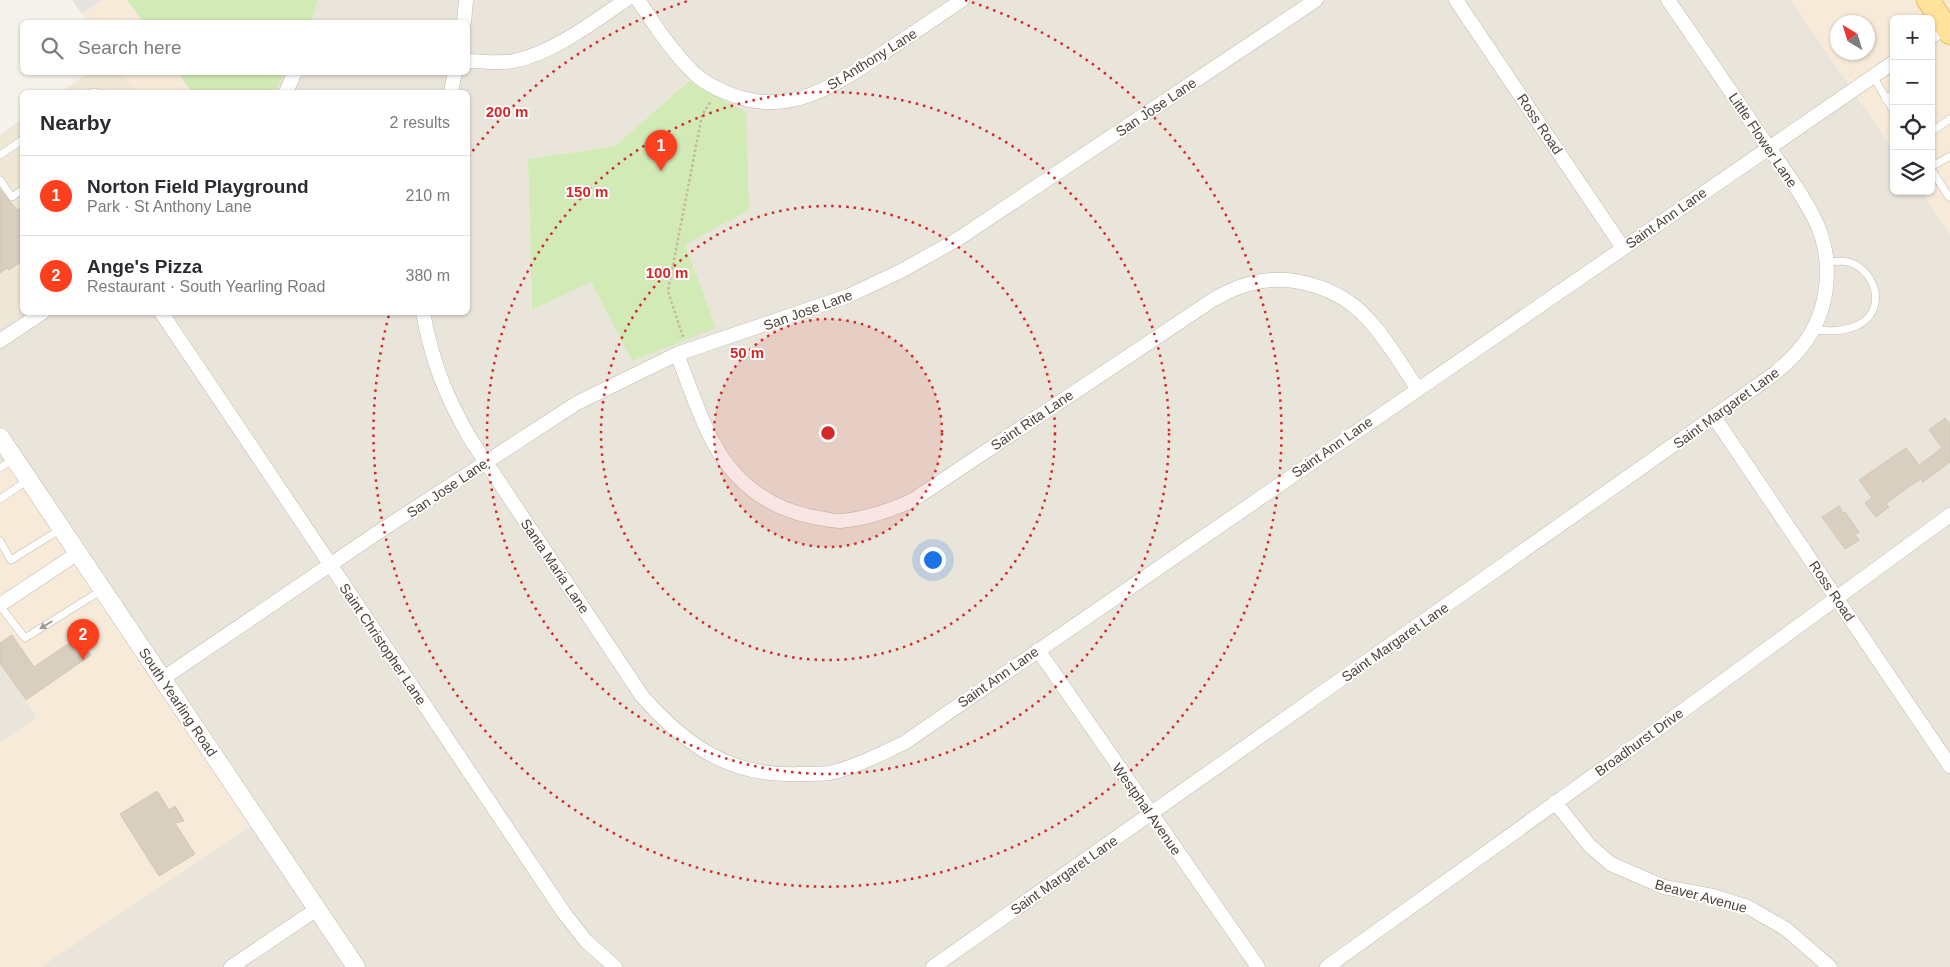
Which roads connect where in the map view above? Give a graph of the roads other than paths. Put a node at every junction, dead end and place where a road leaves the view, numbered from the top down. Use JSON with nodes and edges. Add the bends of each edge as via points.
{"nodes":[{"id":1,"x":466,"y":0,"type":"edge"},
{"id":2,"x":626,"y":0,"type":"edge"},
{"id":3,"x":638,"y":0,"type":"edge"},
{"id":4,"x":962,"y":0,"type":"edge"},
{"id":5,"x":1316,"y":0,"type":"edge"},
{"id":6,"x":1456,"y":0,"type":"edge"},
{"id":7,"x":1668,"y":0,"type":"edge"},
{"id":8,"x":1928,"y":0,"type":"edge"},
{"id":9,"x":464,"y":20,"type":"edge"},
{"id":10,"x":1944,"y":30,"type":"edge"},
{"id":11,"x":470,"y":61,"type":"edge"},
{"id":12,"x":1890,"y":64,"type":"edge"},
{"id":13,"x":294,"y":75,"type":"edge"},
{"id":14,"x":454,"y":75,"type":"edge"},
{"id":15,"x":1873,"y":75,"type":"junction"},
{"id":16,"x":287,"y":90,"type":"edge"},
{"id":17,"x":451,"y":90,"type":"edge"},
{"id":18,"x":1890,"y":95,"type":"edge"},
{"id":19,"x":1885,"y":98,"type":"junction"},
{"id":20,"x":1890,"y":106,"type":"edge"},
{"id":21,"x":1950,"y":120,"type":"edge"},
{"id":22,"x":1935,"y":129,"type":"edge"},
{"id":23,"x":20,"y":141,"type":"edge"},
{"id":24,"x":1768,"y":147,"type":"junction"},
{"id":25,"x":0,"y":155,"type":"edge"},
{"id":26,"x":1950,"y":156,"type":"edge"},
{"id":27,"x":1935,"y":165,"type":"edge"},
{"id":28,"x":1935,"y":174,"type":"edge"},
{"id":29,"x":0,"y":180,"type":"edge"},
{"id":30,"x":20,"y":191,"type":"edge"},
{"id":31,"x":1950,"y":196,"type":"edge"},
{"id":32,"x":1623,"y":248,"type":"junction"},
{"id":33,"x":1826,"y":262,"type":"junction"},
{"id":34,"x":1826,"y":291,"type":"joint"},
{"id":35,"x":39,"y":315,"type":"edge"},
{"id":36,"x":162,"y":315,"type":"edge"},
{"id":37,"x":424,"y":315,"type":"edge"},
{"id":38,"x":1812,"y":330,"type":"junction"},
{"id":39,"x":0,"y":341,"type":"edge"},
{"id":40,"x":682,"y":352,"type":"junction"},
{"id":41,"x":1417,"y":388,"type":"junction"},
{"id":42,"x":1714,"y":417,"type":"junction"},
{"id":43,"x":0,"y":437,"type":"edge"},
{"id":44,"x":485,"y":462,"type":"junction"},
{"id":45,"x":7,"y":463,"type":"edge"},
{"id":46,"x":28,"y":480,"type":"junction"},
{"id":47,"x":0,"y":499,"type":"edge"},
{"id":48,"x":1950,"y":515,"type":"edge"},
{"id":49,"x":61,"y":529,"type":"junction"},
{"id":50,"x":0,"y":541,"type":"edge"},
{"id":51,"x":78,"y":553,"type":"junction"},
{"id":52,"x":330,"y":565,"type":"junction"},
{"id":53,"x":102,"y":590,"type":"junction"},
{"id":54,"x":1836,"y":597,"type":"junction"},
{"id":55,"x":0,"y":606,"type":"edge"},
{"id":56,"x":1038,"y":650,"type":"junction"},
{"id":57,"x":162,"y":678,"type":"junction"},
{"id":58,"x":1950,"y":766,"type":"edge"},
{"id":59,"x":748,"y":770,"type":"joint"},
{"id":60,"x":1555,"y":802,"type":"junction"},
{"id":61,"x":1151,"y":814,"type":"junction"},
{"id":62,"x":317,"y":909,"type":"junction"},
{"id":63,"x":231,"y":967,"type":"edge"},
{"id":64,"x":356,"y":967,"type":"edge"},
{"id":65,"x":615,"y":967,"type":"edge"},
{"id":66,"x":934,"y":967,"type":"edge"},
{"id":67,"x":1258,"y":967,"type":"edge"},
{"id":68,"x":1327,"y":967,"type":"edge"},
{"id":69,"x":1830,"y":967,"type":"edge"}],
"edges":[{"from":1,"to":9,"type":"street"},
{"from":2,"to":11,"type":"street","via":[[563,41],[538,53],[513,62]]},
{"from":3,"to":4,"type":"street","name":"St Anthony Lane","via":[[672,50],[695,74],[719,90],[748,101],[780,102],[810,96],[839,83]]},
{"from":5,"to":40,"type":"street","name":"San Jose Lane","via":[[958,240],[848,296]]},
{"from":6,"to":32,"type":"street","name":"Ross Road"},
{"from":7,"to":24,"type":"street","name":"Little Flower Lane"},
{"from":8,"to":10,"type":"main road"},
{"from":12,"to":15,"type":"street","name":"Saint Ann Lane"},
{"from":13,"to":16,"type":"street"},
{"from":14,"to":17,"type":"street"},
{"from":15,"to":19,"type":"lane"},
{"from":15,"to":24,"type":"street","name":"Saint Ann Lane"},
{"from":18,"to":19,"type":"lane"},
{"from":19,"to":20,"type":"lane"},
{"from":21,"to":22,"type":"lane"},
{"from":23,"to":25,"type":"lane"},
{"from":24,"to":32,"type":"street","name":"Saint Ann Lane"},
{"from":24,"to":33,"type":"street","name":"Little Flower Lane","via":[[1816,223]]},
{"from":26,"to":27,"type":"lane"},
{"from":28,"to":31,"type":"lane"},
{"from":29,"to":30,"type":"lane","via":[[12,197]]},
{"from":32,"to":41,"type":"street","name":"Saint Ann Lane"},
{"from":33,"to":34,"type":"street","name":"Little Flower Lane"},
{"from":33,"to":38,"type":"lane","via":[[1847,262],[1862,269],[1876,289],[1875,305],[1865,321],[1857,326]]},
{"from":34,"to":38,"type":"street","name":"Saint Margaret Lane"},
{"from":35,"to":39,"type":"street"},
{"from":36,"to":52,"type":"street","name":"Saint Christopher Lane"},
{"from":37,"to":44,"type":"street","name":"Santa Maria Lane","via":[[436,367],[451,406]]},
{"from":38,"to":42,"type":"street","name":"Saint Margaret Lane","via":[[1785,365]]},
{"from":40,"to":41,"type":"street","name":"Saint Rita Lane","via":[[713,442],[748,487],[781,508],[838,521],[887,512],[912,500],[1214,298],[1250,283],[1294,281],[1314,285],[1352,304],[1378,331]]},
{"from":40,"to":44,"type":"street","name":"San Jose Lane","via":[[576,402]]},
{"from":41,"to":56,"type":"street","name":"Saint Ann Lane"},
{"from":42,"to":54,"type":"street","name":"Ross Road"},
{"from":42,"to":61,"type":"street","name":"Saint Margaret Lane"},
{"from":43,"to":45,"type":"street","name":"South Yearling Road"},
{"from":44,"to":52,"type":"street","name":"San Jose Lane"},
{"from":44,"to":59,"type":"street","name":"Santa Maria Lane","via":[[642,696],[689,743],[716,759]]},
{"from":45,"to":46,"type":"street","name":"South Yearling Road"},
{"from":46,"to":47,"type":"lane"},
{"from":46,"to":49,"type":"street","name":"South Yearling Road"},
{"from":48,"to":54,"type":"street","name":"Broadhurst Drive"},
{"from":49,"to":50,"type":"lane","via":[[11,560]]},
{"from":49,"to":51,"type":"street","name":"South Yearling Road"},
{"from":51,"to":53,"type":"street","name":"South Yearling Road"},
{"from":51,"to":55,"type":"street"},
{"from":52,"to":57,"type":"street","name":"San Jose Lane"},
{"from":52,"to":65,"type":"street","name":"Saint Christopher Lane","via":[[564,913],[586,941]]},
{"from":53,"to":55,"type":"lane","one_way":true,"via":[[25,638]]},
{"from":53,"to":57,"type":"street","name":"South Yearling Road"},
{"from":54,"to":58,"type":"street","name":"Ross Road"},
{"from":54,"to":60,"type":"street","name":"Broadhurst Drive"},
{"from":56,"to":59,"type":"street","name":"Saint Ann Lane","via":[[904,743],[866,762],[829,773],[788,774]]},
{"from":56,"to":61,"type":"street","name":"Westphal Avenue"},
{"from":57,"to":62,"type":"street","name":"South Yearling Road"},
{"from":60,"to":68,"type":"street","name":"Broadhurst Drive"},
{"from":60,"to":69,"type":"street","name":"Beaver Avenue","via":[[1589,845],[1611,864],[1664,887],[1713,896],[1748,907],[1786,928]]},
{"from":61,"to":66,"type":"street","name":"Saint Margaret Lane"},
{"from":61,"to":67,"type":"street","name":"Westphal Avenue"},
{"from":62,"to":63,"type":"street"},
{"from":62,"to":64,"type":"street","name":"South Yearling Road"}]}
